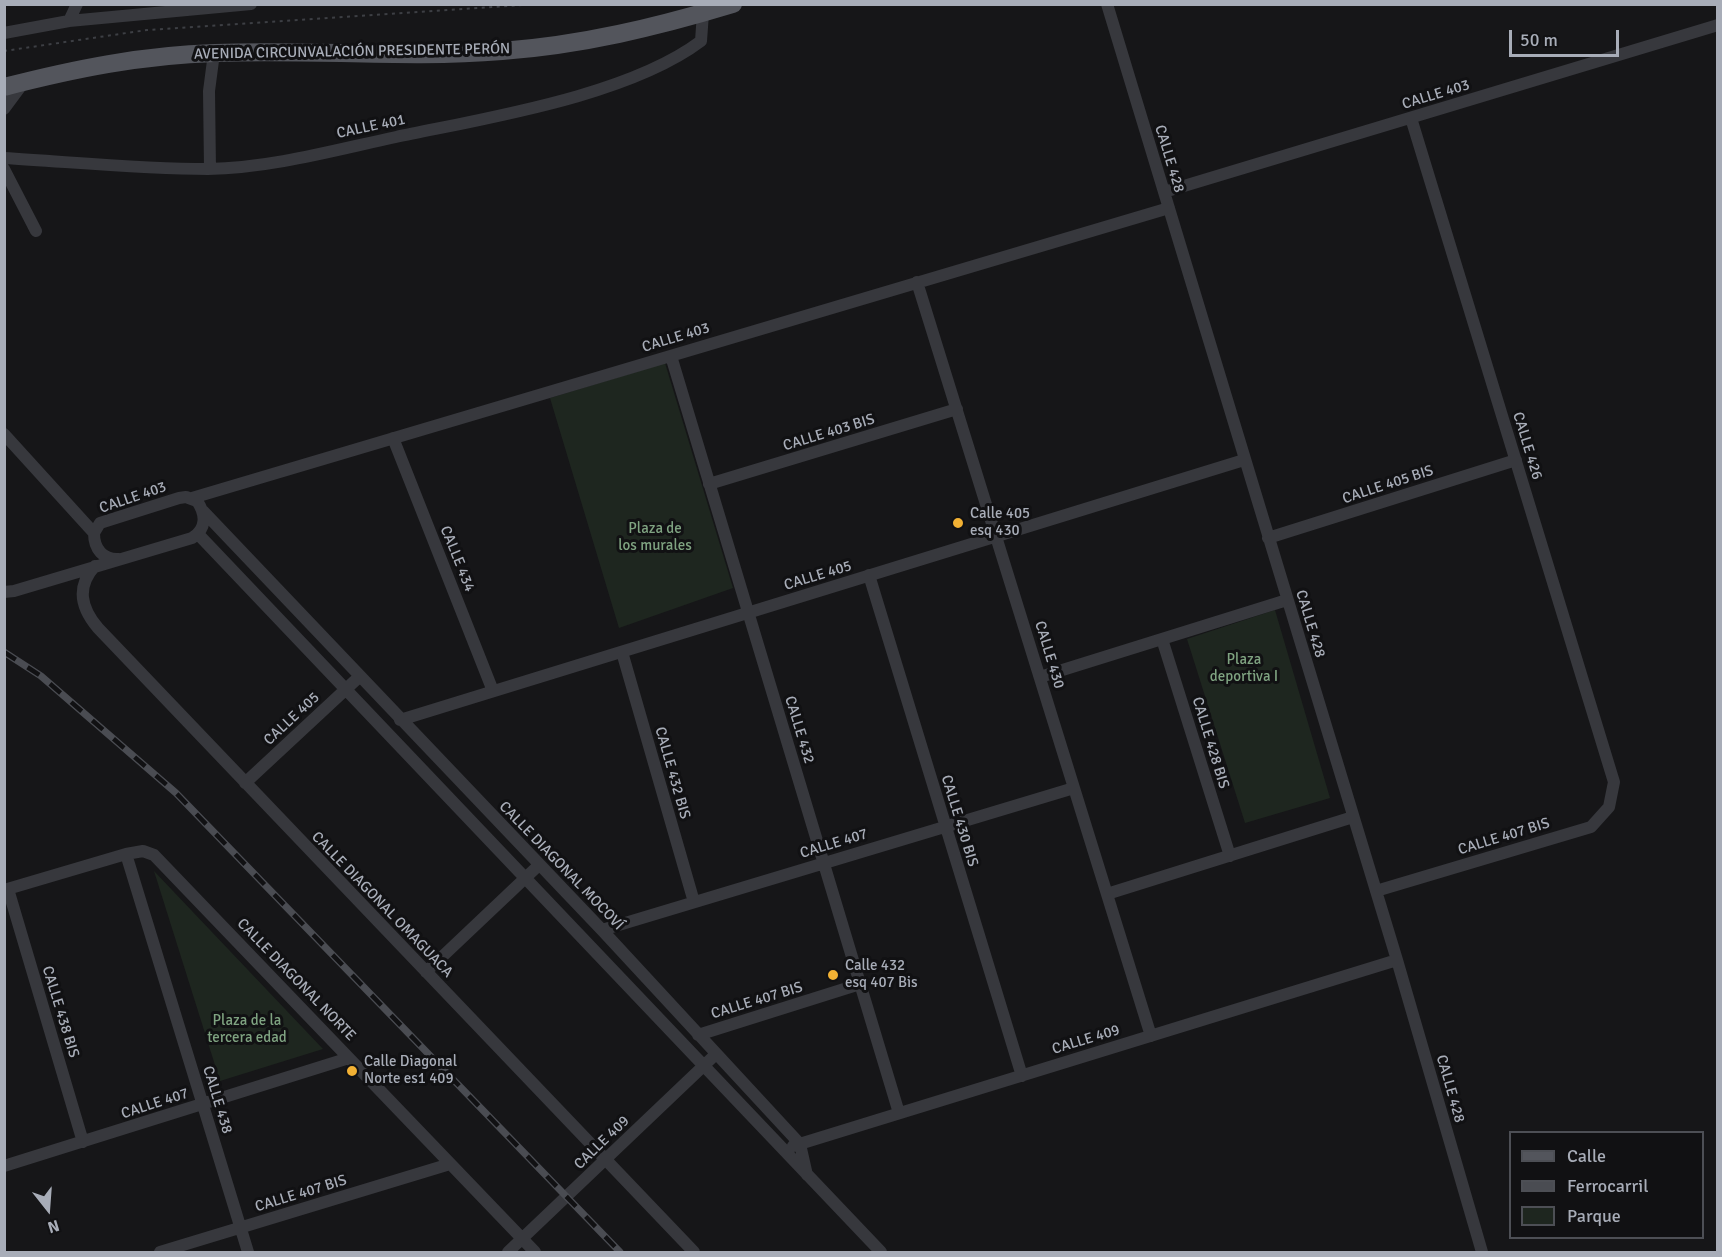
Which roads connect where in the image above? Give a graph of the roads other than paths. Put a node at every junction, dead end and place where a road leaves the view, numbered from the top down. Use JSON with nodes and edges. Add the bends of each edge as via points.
{"nodes":[{"id":1,"x":77,"y":4,"type":"edge"},
{"id":2,"x":251,"y":4,"type":"edge"},
{"id":3,"x":733,"y":4,"type":"edge"},
{"id":4,"x":1107,"y":4,"type":"edge"},
{"id":5,"x":703,"y":13,"type":"junction"},
{"id":6,"x":69,"y":21,"type":"junction"},
{"id":7,"x":1718,"y":25,"type":"edge"},
{"id":8,"x":4,"y":33,"type":"edge"},
{"id":9,"x":214,"y":52,"type":"junction"},
{"id":10,"x":24,"y":82,"type":"junction"},
{"id":11,"x":4,"y":87,"type":"edge"},
{"id":12,"x":4,"y":109,"type":"edge"},
{"id":13,"x":1411,"y":118,"type":"junction"},
{"id":14,"x":4,"y":158,"type":"edge"},
{"id":15,"x":4,"y":168,"type":"edge"},
{"id":16,"x":210,"y":169,"type":"junction"},
{"id":17,"x":1164,"y":192,"type":"junction"},
{"id":18,"x":1169,"y":208,"type":"junction"},
{"id":19,"x":36,"y":231,"type":"dead end"},
{"id":20,"x":917,"y":282,"type":"junction"},
{"id":21,"x":670,"y":356,"type":"junction"},
{"id":22,"x":957,"y":410,"type":"junction"},
{"id":23,"x":4,"y":434,"type":"edge"},
{"id":24,"x":393,"y":438,"type":"junction"},
{"id":25,"x":1244,"y":460,"type":"junction"},
{"id":26,"x":1516,"y":460,"type":"junction"},
{"id":27,"x":710,"y":484,"type":"junction"},
{"id":28,"x":192,"y":498,"type":"junction"},
{"id":29,"x":203,"y":511,"type":"junction"},
{"id":30,"x":94,"y":533,"type":"junction"},
{"id":31,"x":198,"y":534,"type":"junction"},
{"id":32,"x":996,"y":536,"type":"junction"},
{"id":33,"x":1268,"y":538,"type":"junction"},
{"id":34,"x":119,"y":559,"type":"junction"},
{"id":35,"x":95,"y":567,"type":"junction"},
{"id":36,"x":869,"y":576,"type":"junction"},
{"id":37,"x":4,"y":592,"type":"edge"},
{"id":38,"x":1287,"y":600,"type":"junction"},
{"id":39,"x":748,"y":613,"type":"junction"},
{"id":40,"x":1162,"y":639,"type":"junction"},
{"id":41,"x":622,"y":652,"type":"junction"},
{"id":42,"x":1040,"y":676,"type":"junction"},
{"id":43,"x":359,"y":677,"type":"junction"},
{"id":44,"x":345,"y":689,"type":"junction"},
{"id":45,"x":493,"y":692,"type":"junction"},
{"id":46,"x":400,"y":720,"type":"junction"},
{"id":47,"x":245,"y":783,"type":"junction"},
{"id":48,"x":1614,"y":783,"type":"joint"},
{"id":49,"x":1074,"y":788,"type":"junction"},
{"id":50,"x":1353,"y":817,"type":"junction"},
{"id":51,"x":945,"y":826,"type":"junction"},
{"id":52,"x":126,"y":854,"type":"junction"},
{"id":53,"x":1230,"y":856,"type":"junction"},
{"id":54,"x":824,"y":863,"type":"junction"},
{"id":55,"x":539,"y":865,"type":"junction"},
{"id":56,"x":525,"y":878,"type":"junction"},
{"id":57,"x":6,"y":890,"type":"edge"},
{"id":58,"x":1376,"y":891,"type":"junction"},
{"id":59,"x":1107,"y":894,"type":"junction"},
{"id":60,"x":694,"y":902,"type":"junction"},
{"id":61,"x":602,"y":930,"type":"junction"},
{"id":62,"x":1397,"y":960,"type":"junction"},
{"id":63,"x":426,"y":972,"type":"junction"},
{"id":64,"x":860,"y":984,"type":"junction"},
{"id":65,"x":698,"y":1035,"type":"junction"},
{"id":66,"x":1151,"y":1036,"type":"junction"},
{"id":67,"x":716,"y":1054,"type":"junction"},
{"id":68,"x":349,"y":1058,"type":"junction"},
{"id":69,"x":704,"y":1066,"type":"junction"},
{"id":70,"x":1022,"y":1076,"type":"junction"},
{"id":71,"x":202,"y":1105,"type":"junction"},
{"id":72,"x":899,"y":1113,"type":"junction"},
{"id":73,"x":83,"y":1142,"type":"junction"},
{"id":74,"x":800,"y":1144,"type":"junction"},
{"id":75,"x":783,"y":1149,"type":"junction"},
{"id":76,"x":606,"y":1160,"type":"junction"},
{"id":77,"x":450,"y":1164,"type":"junction"},
{"id":78,"x":4,"y":1166,"type":"edge"},
{"id":79,"x":807,"y":1174,"type":"junction"},
{"id":80,"x":240,"y":1228,"type":"junction"},
{"id":81,"x":523,"y":1240,"type":"junction"},
{"id":82,"x":160,"y":1252,"type":"edge"},
{"id":83,"x":248,"y":1252,"type":"edge"},
{"id":84,"x":508,"y":1252,"type":"edge"},
{"id":85,"x":535,"y":1252,"type":"edge"},
{"id":86,"x":694,"y":1252,"type":"edge"},
{"id":87,"x":881,"y":1252,"type":"edge"},
{"id":88,"x":1482,"y":1252,"type":"edge"}],
"edges":[{"from":1,"to":6,"type":"street"},
{"from":2,"to":6,"type":"street"},
{"from":3,"to":5,"type":"main road","name":"AVENIDA CIRCUNVALACIÓN PRESIDENTE PERÓN"},
{"from":4,"to":17,"type":"street","name":"CALLE 428"},
{"from":5,"to":9,"type":"main road","name":"AVENIDA CIRCUNVALACIÓN PRESIDENTE PERÓN","via":[[597,40],[509,51]]},
{"from":5,"to":16,"type":"street","name":"CALLE 401","via":[[701,41],[684,54],[612,84],[495,116],[300,158]]},
{"from":6,"to":8,"type":"street"},
{"from":7,"to":13,"type":"street","name":"CALLE 403"},
{"from":9,"to":10,"type":"main road","name":"AVENIDA CIRCUNVALACIÓN PRESIDENTE PERÓN","via":[[107,64]]},
{"from":9,"to":16,"type":"street","via":[[209,91]]},
{"from":10,"to":11,"type":"main road","name":"AVENIDA CIRCUNVALACIÓN PRESIDENTE PERÓN"},
{"from":10,"to":12,"type":"street"},
{"from":13,"to":17,"type":"street","name":"CALLE 403"},
{"from":13,"to":26,"type":"street","name":"CALLE 426"},
{"from":14,"to":16,"type":"street","name":"CALLE 401"},
{"from":15,"to":19,"type":"street"},
{"from":17,"to":18,"type":"street","name":"CALLE 428"},
{"from":18,"to":20,"type":"street","name":"CALLE 403"},
{"from":18,"to":25,"type":"street","name":"CALLE 428"},
{"from":20,"to":21,"type":"street","name":"CALLE 403"},
{"from":20,"to":22,"type":"street","name":"CALLE 430"},
{"from":21,"to":24,"type":"street","name":"CALLE 403"},
{"from":21,"to":27,"type":"street","name":"CALLE 432"},
{"from":22,"to":27,"type":"street","name":"CALLE 403 BIS"},
{"from":22,"to":32,"type":"street","name":"CALLE 430"},
{"from":23,"to":30,"type":"street"},
{"from":24,"to":28,"type":"street","name":"CALLE 403"},
{"from":24,"to":45,"type":"street","name":"CALLE 434"},
{"from":25,"to":32,"type":"street","name":"CALLE 405"},
{"from":25,"to":33,"type":"street","name":"CALLE 428"},
{"from":26,"to":33,"type":"street","name":"CALLE 405 BIS"},
{"from":26,"to":48,"type":"street","name":"CALLE 426"},
{"from":27,"to":39,"type":"street","name":"CALLE 432"},
{"from":28,"to":29,"type":"street"},
{"from":28,"to":30,"type":"street","name":"CALLE 403","via":[[179,498],[105,520]]},
{"from":29,"to":31,"type":"street","via":[[204,523]]},
{"from":29,"to":43,"type":"street","name":"CALLE DIAGONAL MOCOVÍ"},
{"from":30,"to":34,"type":"street","name":"CALLE 403","via":[[103,556]]},
{"from":31,"to":34,"type":"street"},
{"from":31,"to":44,"type":"street"},
{"from":32,"to":36,"type":"street","name":"CALLE 405"},
{"from":32,"to":42,"type":"street","name":"CALLE 430"},
{"from":33,"to":38,"type":"street","name":"CALLE 428"},
{"from":34,"to":35,"type":"street"},
{"from":35,"to":37,"type":"street"},
{"from":35,"to":47,"type":"street","name":"CALLE DIAGONAL OMAGUACA","via":[[82,592],[90,618]]},
{"from":36,"to":39,"type":"street","name":"CALLE 405"},
{"from":36,"to":51,"type":"street","name":"CALLE 430 BIS"},
{"from":38,"to":40,"type":"street"},
{"from":38,"to":50,"type":"street","name":"CALLE 428"},
{"from":39,"to":41,"type":"street","name":"CALLE 405"},
{"from":39,"to":54,"type":"street","name":"CALLE 432"},
{"from":40,"to":42,"type":"street"},
{"from":40,"to":53,"type":"street","name":"CALLE 428 BIS"},
{"from":41,"to":45,"type":"street","name":"CALLE 405"},
{"from":41,"to":60,"type":"street","name":"CALLE 432 BIS"},
{"from":42,"to":49,"type":"street","name":"CALLE 430"},
{"from":43,"to":44,"type":"street","name":"CALLE 405"},
{"from":43,"to":46,"type":"street","name":"CALLE DIAGONAL MOCOVÍ"},
{"from":44,"to":47,"type":"street","name":"CALLE 405"},
{"from":44,"to":56,"type":"street"},
{"from":45,"to":46,"type":"street","name":"CALLE 405"},
{"from":46,"to":55,"type":"street","name":"CALLE DIAGONAL MOCOVÍ"},
{"from":47,"to":63,"type":"street","name":"CALLE DIAGONAL OMAGUACA"},
{"from":48,"to":58,"type":"street","name":"CALLE 407 BIS","via":[[1609,807],[1591,827]]},
{"from":49,"to":51,"type":"street","name":"CALLE 407"},
{"from":49,"to":59,"type":"street","name":"CALLE 430"},
{"from":50,"to":53,"type":"street"},
{"from":50,"to":58,"type":"street","name":"CALLE 428"},
{"from":51,"to":54,"type":"street","name":"CALLE 407"},
{"from":51,"to":70,"type":"street","name":"CALLE 430 BIS"},
{"from":52,"to":57,"type":"street"},
{"from":52,"to":68,"type":"street","name":"CALLE DIAGONAL NORTE","via":[[142,851],[159,858]]},
{"from":52,"to":71,"type":"street","name":"CALLE 438"},
{"from":53,"to":59,"type":"street"},
{"from":54,"to":60,"type":"street","name":"CALLE 407"},
{"from":54,"to":64,"type":"street","name":"CALLE 432"},
{"from":55,"to":56,"type":"street"},
{"from":55,"to":61,"type":"street","name":"CALLE DIAGONAL MOCOVÍ"},
{"from":56,"to":63,"type":"street"},
{"from":56,"to":69,"type":"street"},
{"from":57,"to":73,"type":"street","name":"CALLE 438 BIS"},
{"from":58,"to":62,"type":"street","name":"CALLE 428"},
{"from":59,"to":66,"type":"street","name":"CALLE 430"},
{"from":60,"to":61,"type":"street","name":"CALLE 407"},
{"from":61,"to":65,"type":"street","name":"CALLE DIAGONAL MOCOVÍ"},
{"from":62,"to":66,"type":"street","name":"CALLE 409"},
{"from":62,"to":88,"type":"street","name":"CALLE 428"},
{"from":63,"to":76,"type":"street","name":"CALLE DIAGONAL OMAGUACA"},
{"from":64,"to":65,"type":"street","name":"CALLE 407 BIS"},
{"from":64,"to":72,"type":"street","name":"CALLE 432"},
{"from":65,"to":67,"type":"street","name":"CALLE DIAGONAL MOCOVÍ"},
{"from":66,"to":70,"type":"street","name":"CALLE 409"},
{"from":67,"to":69,"type":"street","name":"CALLE 409"},
{"from":67,"to":74,"type":"street","name":"CALLE DIAGONAL MOCOVÍ"},
{"from":68,"to":71,"type":"street","name":"CALLE 407"},
{"from":68,"to":77,"type":"street","name":"CALLE DIAGONAL NORTE"},
{"from":69,"to":75,"type":"street"},
{"from":69,"to":76,"type":"street","name":"CALLE 409"},
{"from":70,"to":72,"type":"street","name":"CALLE 409"},
{"from":71,"to":73,"type":"street","name":"CALLE 407"},
{"from":71,"to":80,"type":"street","name":"CALLE 438"},
{"from":72,"to":74,"type":"street","name":"CALLE 409"},
{"from":73,"to":78,"type":"street","name":"CALLE 407"},
{"from":74,"to":75,"type":"street","name":"CALLE 409"},
{"from":74,"to":79,"type":"street","name":"CALLE DIAGONAL MOCOVÍ"},
{"from":75,"to":79,"type":"street"},
{"from":76,"to":81,"type":"street","name":"CALLE 409"},
{"from":76,"to":86,"type":"street","name":"CALLE DIAGONAL OMAGUACA"},
{"from":77,"to":80,"type":"street","name":"CALLE 407 BIS"},
{"from":77,"to":81,"type":"street","name":"CALLE DIAGONAL NORTE"},
{"from":79,"to":87,"type":"street"},
{"from":80,"to":82,"type":"street","name":"CALLE 407 BIS"},
{"from":80,"to":83,"type":"street","name":"CALLE 438"},
{"from":81,"to":84,"type":"street","name":"CALLE 409"},
{"from":81,"to":85,"type":"street","name":"CALLE DIAGONAL NORTE"}]}
